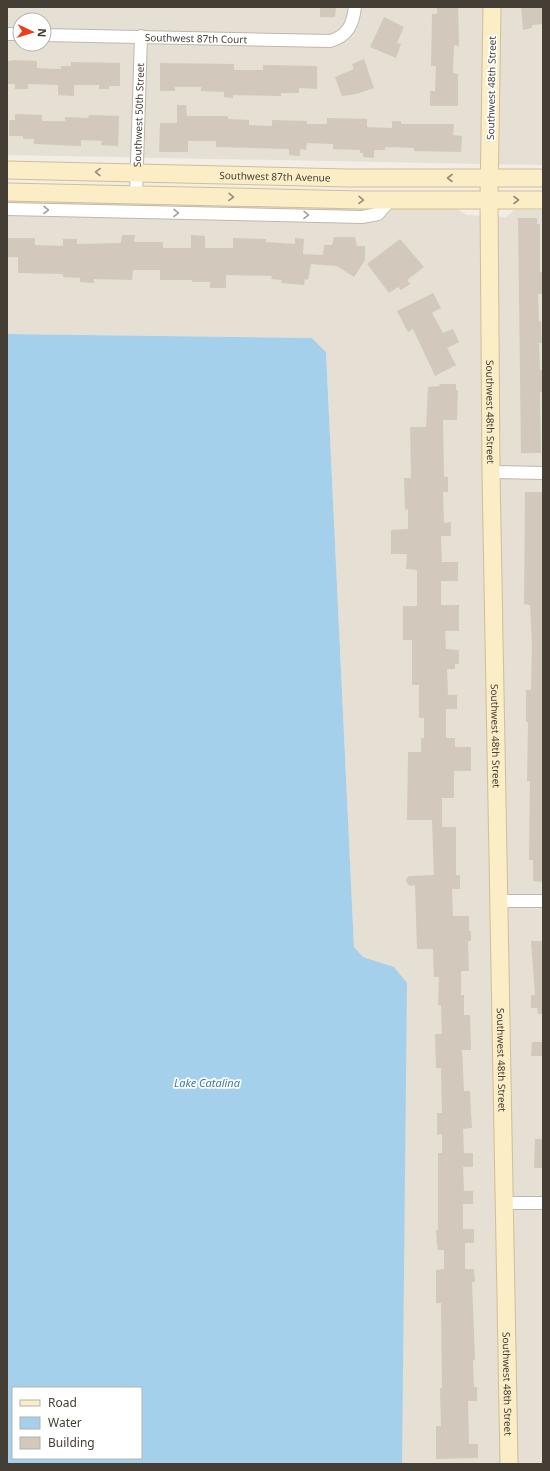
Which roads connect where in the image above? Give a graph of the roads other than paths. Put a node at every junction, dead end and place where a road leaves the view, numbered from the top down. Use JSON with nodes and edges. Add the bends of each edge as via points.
{"nodes":[{"id":1,"x":355,"y":7,"type":"edge"},
{"id":2,"x":492,"y":7,"type":"edge"},
{"id":3,"x":52,"y":34,"type":"edge"},
{"id":4,"x":141,"y":36,"type":"junction"},
{"id":5,"x":7,"y":170,"type":"edge"},
{"id":6,"x":137,"y":173,"type":"junction"},
{"id":7,"x":489,"y":178,"type":"junction"},
{"id":8,"x":543,"y":178,"type":"edge"},
{"id":9,"x":7,"y":192,"type":"edge"},
{"id":10,"x":136,"y":195,"type":"junction"},
{"id":11,"x":390,"y":200,"type":"junction"},
{"id":12,"x":489,"y":200,"type":"junction"},
{"id":13,"x":543,"y":200,"type":"edge"},
{"id":14,"x":7,"y":209,"type":"edge"},
{"id":15,"x":491,"y":472,"type":"junction"},
{"id":16,"x":543,"y":473,"type":"edge"},
{"id":17,"x":499,"y":901,"type":"junction"},
{"id":18,"x":543,"y":901,"type":"edge"},
{"id":19,"x":504,"y":1203,"type":"junction"},
{"id":20,"x":543,"y":1203,"type":"edge"},
{"id":21,"x":509,"y":1464,"type":"edge"}],
"edges":[{"from":1,"to":4,"type":"street","name":"Southwest 87th Court","via":[[351,26],[346,34],[334,40]]},
{"from":2,"to":7,"type":"street","name":"Southwest 48th Street"},
{"from":3,"to":4,"type":"street","name":"Southwest 87th Court"},
{"from":4,"to":6,"type":"street","name":"Southwest 50th Street"},
{"from":6,"to":5,"type":"street","name":"Southwest 87th Avenue","one_way":true},
{"from":7,"to":6,"type":"street","name":"Southwest 87th Avenue","one_way":true,"via":[[347,178]]},
{"from":6,"to":10,"type":"street","name":"Southwest 50th Street"},
{"from":7,"to":8,"type":"street","name":"Southwest 87th Avenue"},
{"from":7,"to":12,"type":"street","name":"Southwest 48th Street"},
{"from":9,"to":10,"type":"street"},
{"from":10,"to":11,"type":"street","one_way":true},
{"from":11,"to":12,"type":"street"},
{"from":14,"to":11,"type":"street","one_way":true,"via":[[362,217],[378,214]]},
{"from":12,"to":13,"type":"street","one_way":true},
{"from":12,"to":15,"type":"street","name":"Southwest 48th Street"},
{"from":15,"to":16,"type":"street"},
{"from":15,"to":17,"type":"street","name":"Southwest 48th Street"},
{"from":17,"to":18,"type":"street"},
{"from":17,"to":19,"type":"street","name":"Southwest 48th Street"},
{"from":19,"to":20,"type":"street"},
{"from":19,"to":21,"type":"street","name":"Southwest 48th Street"}]}
